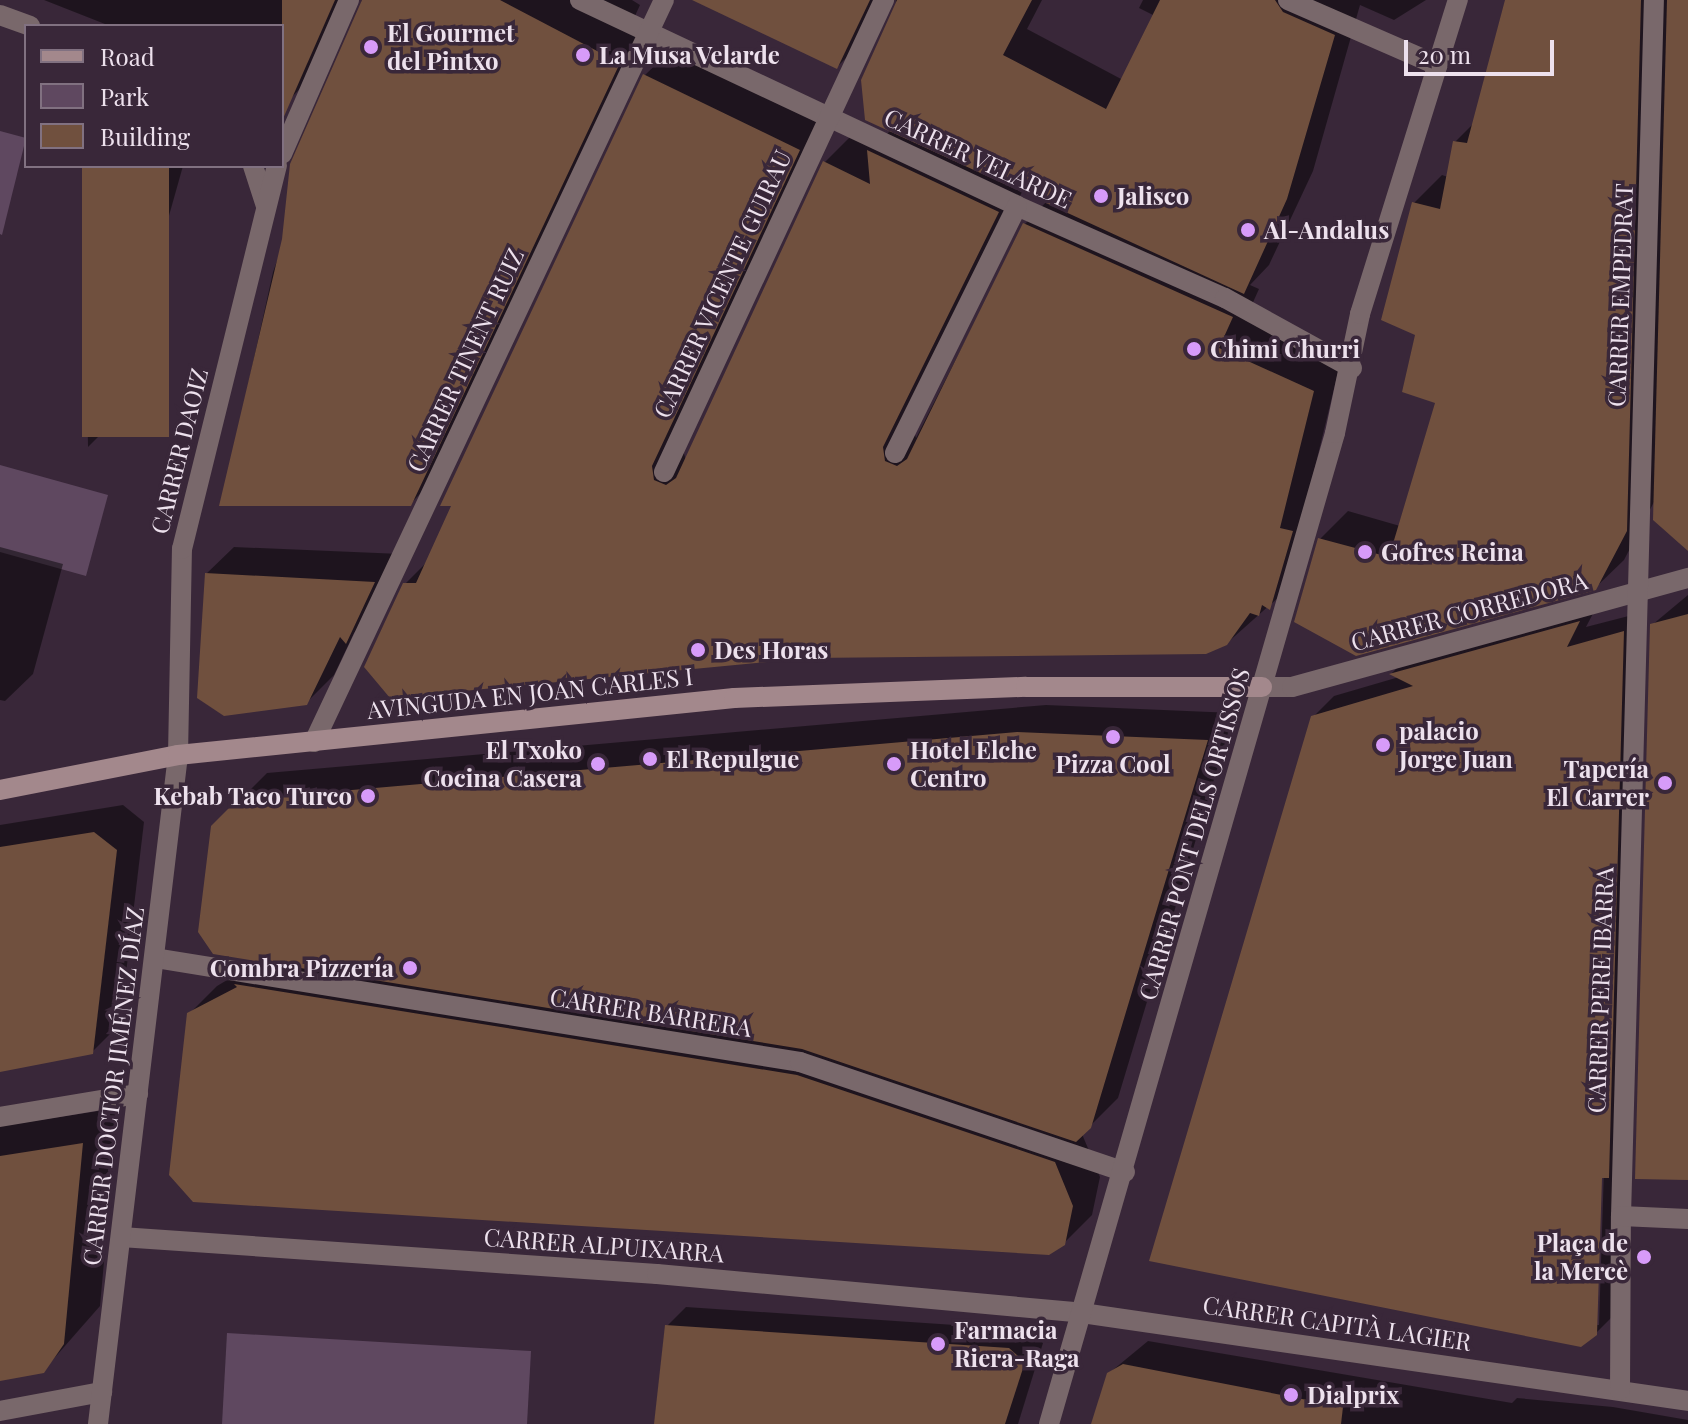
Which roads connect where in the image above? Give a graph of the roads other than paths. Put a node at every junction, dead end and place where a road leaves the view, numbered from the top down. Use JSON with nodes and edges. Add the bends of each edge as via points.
{"nodes":[{"id":1,"x":349,"y":0,"type":"edge"},
{"id":2,"x":580,"y":0,"type":"edge"},
{"id":3,"x":664,"y":0,"type":"edge"},
{"id":4,"x":884,"y":0,"type":"edge"},
{"id":5,"x":1288,"y":0,"type":"edge"},
{"id":6,"x":1458,"y":0,"type":"edge"},
{"id":7,"x":1654,"y":0,"type":"edge"},
{"id":8,"x":0,"y":15,"type":"edge"},
{"id":9,"x":25,"y":24,"type":"edge"},
{"id":10,"x":649,"y":32,"type":"junction"},
{"id":11,"x":1437,"y":65,"type":"junction"},
{"id":12,"x":828,"y":118,"type":"junction"},
{"id":13,"x":284,"y":149,"type":"edge"},
{"id":14,"x":254,"y":168,"type":"edge"},
{"id":15,"x":276,"y":168,"type":"edge"},
{"id":16,"x":1017,"y":206,"type":"junction"},
{"id":17,"x":266,"y":207,"type":"junction"},
{"id":18,"x":1352,"y":368,"type":"junction"},
{"id":19,"x":895,"y":453,"type":"dead end"},
{"id":20,"x":664,"y":472,"type":"dead end"},
{"id":21,"x":1688,"y":578,"type":"edge"},
{"id":22,"x":1638,"y":592,"type":"junction"},
{"id":23,"x":1262,"y":687,"type":"junction"},
{"id":24,"x":314,"y":742,"type":"junction"},
{"id":25,"x":178,"y":755,"type":"junction"},
{"id":26,"x":0,"y":790,"type":"edge"},
{"id":27,"x":155,"y":958,"type":"junction"},
{"id":28,"x":138,"y":1094,"type":"junction"},
{"id":29,"x":0,"y":1117,"type":"edge"},
{"id":30,"x":1125,"y":1172,"type":"junction"},
{"id":31,"x":1621,"y":1216,"type":"junction"},
{"id":32,"x":1688,"y":1219,"type":"edge"},
{"id":33,"x":121,"y":1237,"type":"junction"},
{"id":34,"x":1082,"y":1313,"type":"junction"},
{"id":35,"x":1620,"y":1390,"type":"junction"},
{"id":36,"x":102,"y":1392,"type":"junction"},
{"id":37,"x":1688,"y":1401,"type":"edge"},
{"id":38,"x":0,"y":1411,"type":"edge"},
{"id":39,"x":98,"y":1424,"type":"edge"},
{"id":40,"x":1049,"y":1424,"type":"edge"}],
"edges":[{"from":1,"to":13,"type":"street"},
{"from":2,"to":10,"type":"street","name":"CARRER VELARDE"},
{"from":3,"to":10,"type":"street","name":"CARRER TINENT RUIZ"},
{"from":4,"to":12,"type":"street","name":"CARRER VICENTE GUIRAU"},
{"from":5,"to":11,"type":"street"},
{"from":6,"to":11,"type":"street","name":"CARRER PONT DELS ORTISSOS"},
{"from":7,"to":22,"type":"street","name":"CARRER EMPEDRAT"},
{"from":8,"to":9,"type":"street"},
{"from":10,"to":12,"type":"street","name":"CARRER VELARDE"},
{"from":10,"to":24,"type":"street","name":"CARRER TINENT RUIZ"},
{"from":11,"to":18,"type":"street","name":"CARRER PONT DELS ORTISSOS","via":[[1360,314]]},
{"from":12,"to":16,"type":"street","name":"CARRER VELARDE"},
{"from":12,"to":20,"type":"street","name":"CARRER VICENTE GUIRAU"},
{"from":14,"to":17,"type":"street"},
{"from":15,"to":17,"type":"street","name":"CARRER DAOIZ"},
{"from":16,"to":18,"type":"street","name":"CARRER VELARDE","via":[[1225,298]]},
{"from":16,"to":19,"type":"street"},
{"from":17,"to":25,"type":"street","name":"CARRER DAOIZ","via":[[182,549]]},
{"from":18,"to":23,"type":"street","name":"CARRER PONT DELS ORTISSOS"},
{"from":21,"to":22,"type":"street","name":"CARRER CORREDORA"},
{"from":22,"to":23,"type":"street","name":"CARRER CORREDORA","via":[[1292,687]]},
{"from":22,"to":31,"type":"street","name":"CARRER PERE IBARRA"},
{"from":23,"to":24,"type":"main road","name":"AVINGUDA EN JOAN CARLES I","via":[[1026,687],[734,698]]},
{"from":23,"to":30,"type":"street","name":"CARRER PONT DELS ORTISSOS"},
{"from":24,"to":25,"type":"main road","name":"AVINGUDA EN JOAN CARLES I"},
{"from":25,"to":26,"type":"main road","name":"AVINGUDA EN JOAN CARLES I"},
{"from":25,"to":27,"type":"street","name":"CARRER DOCTOR JIMÉNEZ DÍAZ"},
{"from":27,"to":28,"type":"street","name":"CARRER DOCTOR JIMÉNEZ DÍAZ"},
{"from":27,"to":30,"type":"street","name":"CARRER BARRERA","via":[[800,1062]]},
{"from":28,"to":29,"type":"street"},
{"from":28,"to":33,"type":"street","name":"CARRER DOCTOR JIMÉNEZ DÍAZ"},
{"from":30,"to":34,"type":"street","name":"CARRER PONT DELS ORTISSOS"},
{"from":31,"to":32,"type":"street"},
{"from":31,"to":35,"type":"street","name":"CARRER PERE IBARRA"},
{"from":33,"to":34,"type":"street","name":"CARRER ALPUIXARRA","via":[[657,1274]]},
{"from":33,"to":36,"type":"street","name":"CARRER DOCTOR JIMÉNEZ DÍAZ"},
{"from":34,"to":35,"type":"street","name":"CARRER CAPITÀ LAGIER"},
{"from":34,"to":40,"type":"street","name":"CARRER PONT DELS ORTISSOS"},
{"from":35,"to":37,"type":"street"},
{"from":36,"to":38,"type":"street"},
{"from":36,"to":39,"type":"street","name":"CARRER DOCTOR JIMÉNEZ DÍAZ"}]}
